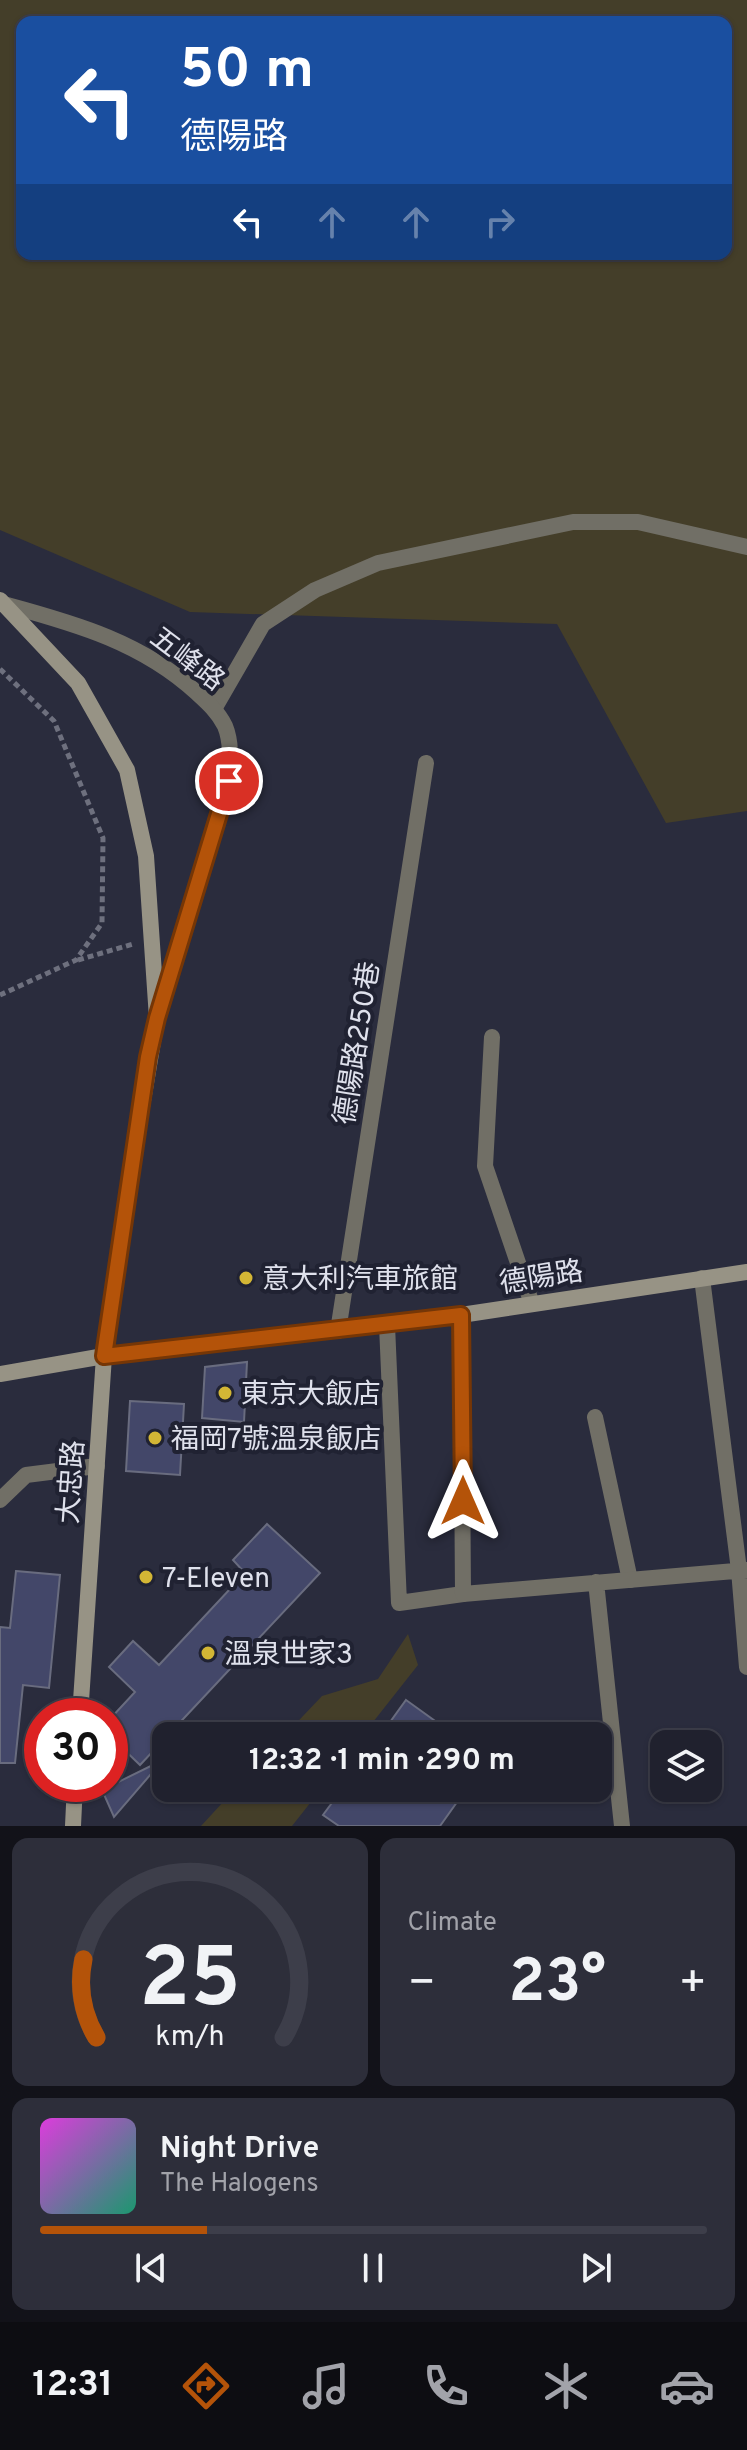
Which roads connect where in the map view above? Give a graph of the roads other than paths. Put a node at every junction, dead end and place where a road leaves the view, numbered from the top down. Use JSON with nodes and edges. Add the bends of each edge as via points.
{"nodes":[{"id":1,"x":747,"y":547,"type":"edge"},
{"id":2,"x":4,"y":603,"type":"edge"},
{"id":3,"x":214,"y":709,"type":"junction"},
{"id":4,"x":426,"y":763,"type":"dead end"},
{"id":5,"x":157,"y":1018,"type":"junction"},
{"id":6,"x":492,"y":1037,"type":"dead end"},
{"id":7,"x":747,"y":1272,"type":"edge"},
{"id":8,"x":702,"y":1278,"type":"junction"},
{"id":9,"x":532,"y":1304,"type":"junction"},
{"id":10,"x":461,"y":1315,"type":"junction"},
{"id":11,"x":387,"y":1325,"type":"junction"},
{"id":12,"x":338,"y":1331,"type":"junction"},
{"id":13,"x":104,"y":1356,"type":"junction"},
{"id":14,"x":0,"y":1374,"type":"edge"},
{"id":15,"x":595,"y":1417,"type":"dead end"},
{"id":16,"x":97,"y":1466,"type":"junction"},
{"id":17,"x":0,"y":1500,"type":"edge"},
{"id":18,"x":743,"y":1570,"type":"edge"},
{"id":19,"x":630,"y":1580,"type":"junction"},
{"id":20,"x":596,"y":1582,"type":"junction"},
{"id":21,"x":463,"y":1594,"type":"junction"},
{"id":22,"x":747,"y":1667,"type":"edge"},
{"id":23,"x":81,"y":1698,"type":"edge"},
{"id":24,"x":74,"y":1802,"type":"edge"},
{"id":25,"x":73,"y":1826,"type":"edge"},
{"id":26,"x":622,"y":1826,"type":"edge"}],
"edges":[{"from":1,"to":3,"type":"street","via":[[638,522],[573,522],[378,563],[315,590],[263,624]]},
{"from":2,"to":3,"type":"street","name":"五峰路","via":[[139,649]]},
{"from":2,"to":5,"type":"street","name":"五峰路","via":[[78,683],[127,770],[146,856]]},
{"from":3,"to":5,"type":"street","name":"五峰路","via":[[226,728],[229,781]]},
{"from":4,"to":12,"type":"street","name":"德陽路250巷"},
{"from":5,"to":13,"type":"street","name":"五峰路"},
{"from":6,"to":9,"type":"street","via":[[485,1166]]},
{"from":7,"to":8,"type":"street","name":"德陽路"},
{"from":8,"to":9,"type":"street","name":"德陽路"},
{"from":8,"to":18,"type":"street"},
{"from":9,"to":10,"type":"street","name":"德陽路"},
{"from":10,"to":11,"type":"street","name":"德陽路"},
{"from":10,"to":21,"type":"street"},
{"from":11,"to":12,"type":"street","name":"德陽路"},
{"from":11,"to":21,"type":"street","via":[[399,1603]]},
{"from":12,"to":13,"type":"street","name":"德陽路"},
{"from":13,"to":14,"type":"street"},
{"from":13,"to":16,"type":"street","name":"大忠路"},
{"from":15,"to":19,"type":"street"},
{"from":16,"to":17,"type":"street","via":[[26,1475]]},
{"from":16,"to":23,"type":"street","name":"大忠路"},
{"from":18,"to":19,"type":"street"},
{"from":18,"to":22,"type":"street"},
{"from":19,"to":20,"type":"street"},
{"from":20,"to":21,"type":"street"},
{"from":20,"to":26,"type":"street"},
{"from":24,"to":25,"type":"street"}]}
